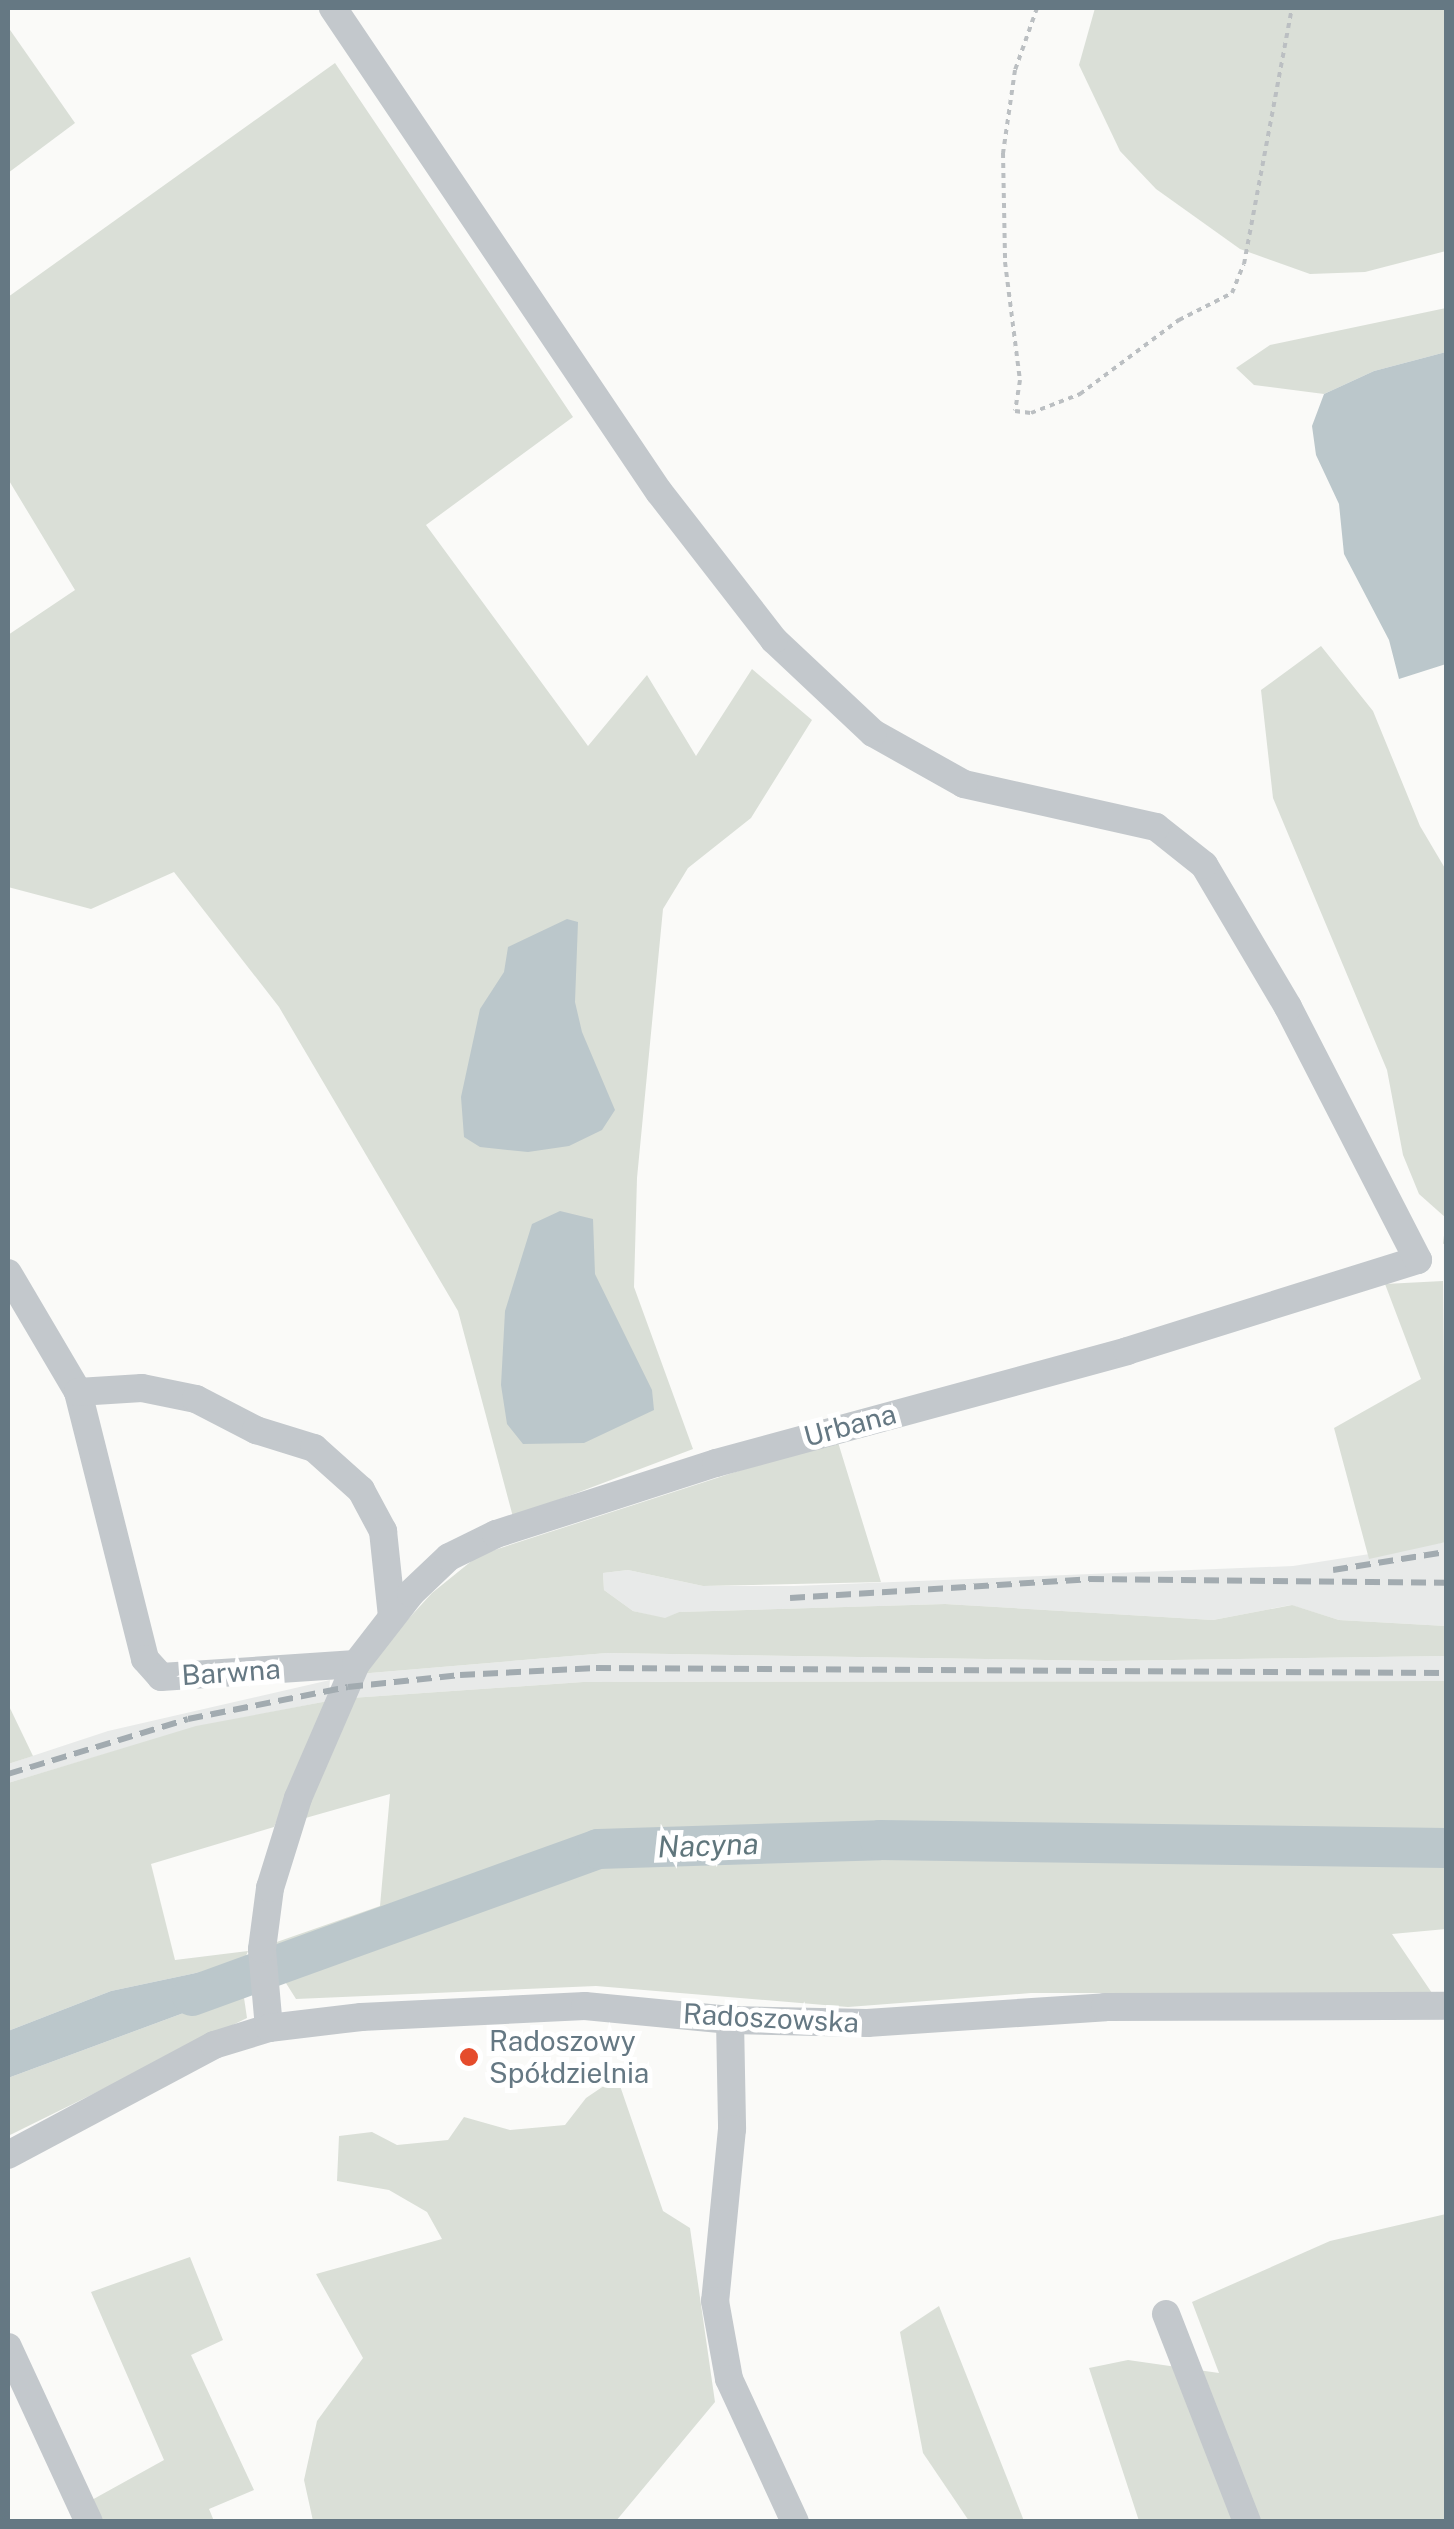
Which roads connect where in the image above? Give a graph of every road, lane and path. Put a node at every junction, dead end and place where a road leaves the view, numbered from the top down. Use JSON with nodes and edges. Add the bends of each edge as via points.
{"nodes":[{"id":1,"x":333,"y":8,"type":"edge"},
{"id":2,"x":1037,"y":8,"type":"edge"},
{"id":3,"x":1292,"y":8,"type":"edge"},
{"id":4,"x":8,"y":1274,"type":"edge"},
{"id":5,"x":78,"y":1392,"type":"junction"},
{"id":6,"x":392,"y":1617,"type":"junction"},
{"id":7,"x":356,"y":1664,"type":"junction"},
{"id":8,"x":1446,"y":2006,"type":"edge"},
{"id":9,"x":730,"y":2020,"type":"junction"},
{"id":10,"x":268,"y":2028,"type":"junction"},
{"id":11,"x":8,"y":2155,"type":"edge"},
{"id":12,"x":1166,"y":2314,"type":"dead end"},
{"id":13,"x":8,"y":2347,"type":"edge"},
{"id":14,"x":89,"y":2522,"type":"edge"},
{"id":15,"x":795,"y":2522,"type":"edge"},
{"id":16,"x":1247,"y":2522,"type":"edge"}],
"edges":[{"from":1,"to":6,"type":"street","name":"Urbana","via":[[648,476],[774,640],[873,733],[964,784],[1156,827],[1204,864],[1248,932],[1418,1260],[1127,1351],[716,1463],[496,1534],[449,1557]]},
{"from":2,"to":3,"type":"path","via":[[1015,70],[1002,153],[1005,262],[1020,380],[1015,411],[1031,414],[1080,394],[1179,320],[1232,293],[1244,264]]},
{"from":4,"to":5,"type":"street","name":"Barwna"},
{"from":5,"to":6,"type":"street","via":[[142,1388],[196,1399],[256,1430],[314,1448],[361,1490],[382,1531]]},
{"from":5,"to":7,"type":"street","name":"Barwna","via":[[145,1659],[161,1676]]},
{"from":6,"to":7,"type":"street","name":"Urbana"},
{"from":7,"to":10,"type":"street","via":[[298,1798],[270,1888],[262,1949]]},
{"from":8,"to":9,"type":"street","name":"Radoszowska","via":[[1105,2007],[867,2023]]},
{"from":9,"to":10,"type":"street","name":"Radoszowska","via":[[622,2007],[529,2006]]},
{"from":9,"to":15,"type":"street","via":[[732,2129],[714,2301],[729,2379]]},
{"from":10,"to":11,"type":"street","name":"Radoszowska","via":[[159,2070]]},
{"from":12,"to":16,"type":"street"},
{"from":13,"to":14,"type":"street"}]}
